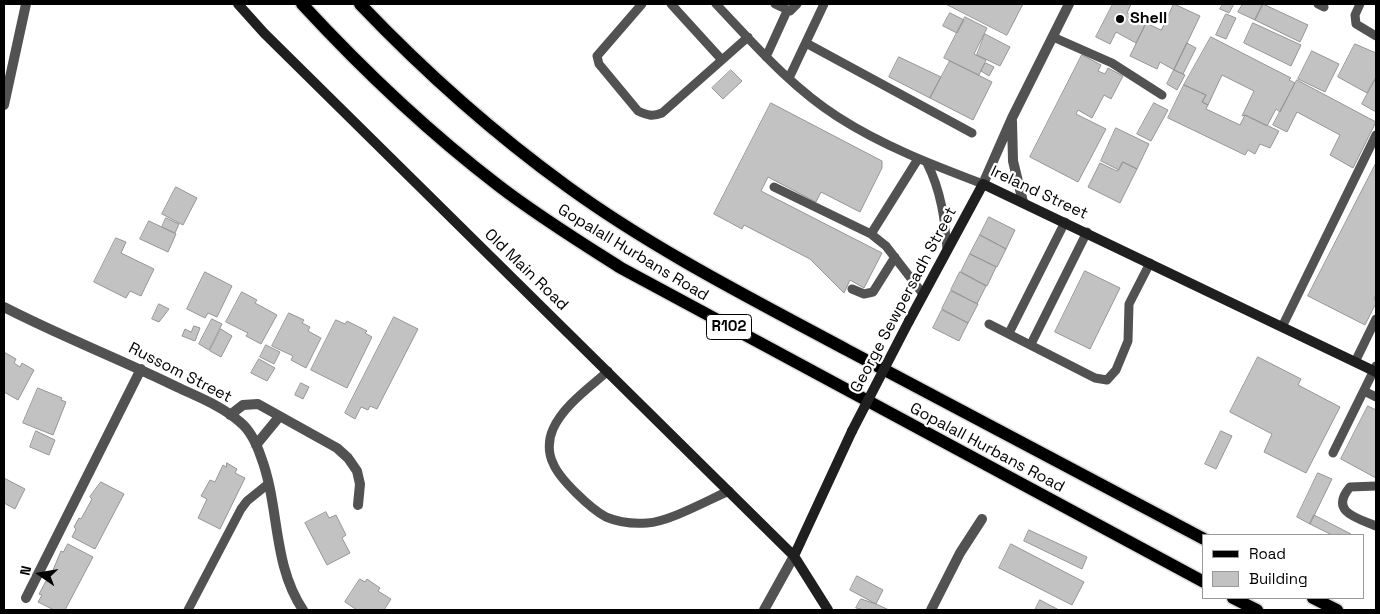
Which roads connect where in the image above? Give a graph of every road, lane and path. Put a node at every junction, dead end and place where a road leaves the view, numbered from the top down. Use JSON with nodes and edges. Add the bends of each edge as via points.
{"nodes":[{"id":1,"x":26,"y":4,"type":"edge"},
{"id":2,"x":238,"y":4,"type":"edge"},
{"id":3,"x":302,"y":4,"type":"edge"},
{"id":4,"x":360,"y":4,"type":"edge"},
{"id":5,"x":642,"y":4,"type":"edge"},
{"id":6,"x":671,"y":4,"type":"edge"},
{"id":7,"x":716,"y":4,"type":"edge"},
{"id":8,"x":775,"y":4,"type":"edge"},
{"id":9,"x":797,"y":4,"type":"edge"},
{"id":10,"x":824,"y":4,"type":"edge"},
{"id":11,"x":1069,"y":4,"type":"edge"},
{"id":12,"x":1360,"y":4,"type":"edge"},
{"id":13,"x":787,"y":11,"type":"junction"},
{"id":14,"x":1376,"y":36,"type":"edge"},
{"id":15,"x":748,"y":37,"type":"junction"},
{"id":16,"x":1053,"y":37,"type":"junction"},
{"id":17,"x":806,"y":43,"type":"junction"},
{"id":18,"x":766,"y":57,"type":"junction"},
{"id":19,"x":722,"y":60,"type":"junction"},
{"id":20,"x":789,"y":78,"type":"junction"},
{"id":21,"x":1162,"y":95,"type":"dead end"},
{"id":22,"x":4,"y":105,"type":"edge"},
{"id":23,"x":1012,"y":118,"type":"junction"},
{"id":24,"x":972,"y":132,"type":"dead end"},
{"id":25,"x":1376,"y":135,"type":"edge"},
{"id":26,"x":922,"y":161,"type":"junction"},
{"id":27,"x":983,"y":184,"type":"junction"},
{"id":28,"x":774,"y":187,"type":"dead end"},
{"id":29,"x":1023,"y":202,"type":"junction"},
{"id":30,"x":1065,"y":222,"type":"junction"},
{"id":31,"x":1087,"y":232,"type":"junction"},
{"id":32,"x":871,"y":234,"type":"junction"},
{"id":33,"x":948,"y":250,"type":"junction"},
{"id":34,"x":895,"y":257,"type":"junction"},
{"id":35,"x":1150,"y":263,"type":"junction"},
{"id":36,"x":852,"y":289,"type":"dead end"},
{"id":37,"x":924,"y":294,"type":"junction"},
{"id":38,"x":4,"y":307,"type":"edge"},
{"id":39,"x":1376,"y":319,"type":"edge"},
{"id":40,"x":989,"y":324,"type":"dead end"},
{"id":41,"x":1282,"y":327,"type":"junction"},
{"id":42,"x":1009,"y":333,"type":"junction"},
{"id":43,"x":1031,"y":344,"type":"junction"},
{"id":44,"x":1355,"y":362,"type":"junction"},
{"id":45,"x":141,"y":369,"type":"junction"},
{"id":46,"x":1375,"y":370,"type":"edge"},
{"id":47,"x":608,"y":371,"type":"junction"},
{"id":48,"x":1364,"y":391,"type":"junction"},
{"id":49,"x":1376,"y":397,"type":"edge"},
{"id":50,"x":230,"y":415,"type":"junction"},
{"id":51,"x":279,"y":417,"type":"junction"},
{"id":52,"x":256,"y":445,"type":"junction"},
{"id":53,"x":1333,"y":453,"type":"dead end"},
{"id":54,"x":268,"y":484,"type":"junction"},
{"id":55,"x":1376,"y":486,"type":"edge"},
{"id":56,"x":729,"y":491,"type":"junction"},
{"id":57,"x":358,"y":505,"type":"dead end"},
{"id":58,"x":982,"y":519,"type":"dead end"},
{"id":59,"x":1376,"y":526,"type":"edge"},
{"id":60,"x":1202,"y":539,"type":"edge"},
{"id":61,"x":794,"y":556,"type":"junction"},
{"id":62,"x":1202,"y":581,"type":"edge"},
{"id":63,"x":26,"y":598,"type":"dead end"},
{"id":64,"x":1235,"y":599,"type":"edge"},
{"id":65,"x":1315,"y":599,"type":"edge"},
{"id":66,"x":188,"y":610,"type":"edge"},
{"id":67,"x":303,"y":610,"type":"edge"},
{"id":68,"x":764,"y":610,"type":"edge"},
{"id":69,"x":828,"y":610,"type":"edge"},
{"id":70,"x":932,"y":610,"type":"edge"},
{"id":71,"x":1257,"y":610,"type":"edge"},
{"id":72,"x":1337,"y":610,"type":"edge"}],
"edges":[{"from":1,"to":22,"type":"street"},
{"from":2,"to":47,"type":"street","name":"Old Main Road"},
{"from":3,"to":62,"type":"main road","name":"Gopalall Hurbans Road","number":"R102","via":[[360,66],[455,152],[540,215],[621,268]]},
{"from":4,"to":60,"type":"main road","name":"Gopalall Hurbans Road","number":"R102","via":[[424,70],[482,121],[569,188],[646,238],[779,313]]},
{"from":5,"to":19,"type":"lane","via":[[597,56],[599,64],[638,111],[654,116],[662,113]]},
{"from":6,"to":19,"type":"lane"},
{"from":7,"to":15,"type":"lane","name":"Ireland Street"},
{"from":8,"to":13,"type":"lane"},
{"from":9,"to":13,"type":"lane"},
{"from":10,"to":17,"type":"lane"},
{"from":11,"to":16,"type":"street","name":"George Sewpersadh Street"},
{"from":12,"to":14,"type":"lane","via":[[1355,21],[1359,27]]},
{"from":13,"to":18,"type":"lane"},
{"from":15,"to":18,"type":"lane","name":"Ireland Street"},
{"from":15,"to":19,"type":"lane"},
{"from":16,"to":21,"type":"lane","via":[[1112,63]]},
{"from":16,"to":23,"type":"street","name":"George Sewpersadh Street"},
{"from":17,"to":20,"type":"lane"},
{"from":17,"to":24,"type":"lane"},
{"from":18,"to":20,"type":"lane","name":"Ireland Street"},
{"from":20,"to":26,"type":"lane","name":"Ireland Street","via":[[838,117]]},
{"from":23,"to":27,"type":"street","name":"George Sewpersadh Street"},
{"from":23,"to":29,"type":"street","via":[[1014,160]]},
{"from":25,"to":41,"type":"lane"},
{"from":26,"to":27,"type":"lane","name":"Ireland Street"},
{"from":26,"to":32,"type":"lane"},
{"from":26,"to":33,"type":"lane","via":[[939,190]]},
{"from":27,"to":29,"type":"street","name":"Ireland Street"},
{"from":27,"to":33,"type":"street","name":"George Sewpersadh Street"},
{"from":28,"to":32,"type":"lane"},
{"from":29,"to":30,"type":"street","name":"Ireland Street"},
{"from":30,"to":31,"type":"street","name":"Ireland Street"},
{"from":30,"to":42,"type":"lane"},
{"from":31,"to":35,"type":"street","name":"Ireland Street"},
{"from":31,"to":43,"type":"lane"},
{"from":32,"to":34,"type":"lane"},
{"from":33,"to":37,"type":"street","name":"George Sewpersadh Street"},
{"from":34,"to":36,"type":"lane","via":[[872,292],[864,294]]},
{"from":34,"to":37,"type":"lane"},
{"from":35,"to":41,"type":"street","name":"Ireland Street"},
{"from":35,"to":43,"type":"lane","via":[[1129,304],[1128,341],[1112,378],[1095,378]]},
{"from":37,"to":61,"type":"street","name":"George Sewpersadh Street","bridge":true,"via":[[852,431]]},
{"from":38,"to":45,"type":"street","name":"Russom Street"},
{"from":39,"to":44,"type":"lane"},
{"from":40,"to":42,"type":"lane"},
{"from":41,"to":44,"type":"street","name":"Ireland Street"},
{"from":42,"to":43,"type":"lane"},
{"from":44,"to":46,"type":"street","name":"Ireland Street"},
{"from":45,"to":50,"type":"street","name":"Russom Street"},
{"from":45,"to":63,"type":"street"},
{"from":46,"to":48,"type":"lane"},
{"from":47,"to":56,"type":"street","name":"Old Main Road"},
{"from":47,"to":56,"type":"lane","via":[[561,416],[550,440],[553,464],[592,507],[619,521],[649,523]]},
{"from":48,"to":49,"type":"lane"},
{"from":48,"to":53,"type":"lane"},
{"from":50,"to":51,"type":"street","via":[[243,405],[255,403]]},
{"from":50,"to":52,"type":"street","name":"Russom Street","via":[[241,422]]},
{"from":51,"to":52,"type":"street"},
{"from":51,"to":57,"type":"street","via":[[337,448],[348,458],[358,478]]},
{"from":52,"to":54,"type":"street","name":"Russom Street"},
{"from":54,"to":66,"type":"lane","via":[[241,509]]},
{"from":54,"to":67,"type":"street","name":"Russom Street","via":[[287,577]]},
{"from":55,"to":59,"type":"lane","via":[[1350,487],[1342,499],[1347,513]]},
{"from":56,"to":61,"type":"street","name":"Old Main Road"},
{"from":58,"to":70,"type":"street","via":[[955,561]]},
{"from":61,"to":68,"type":"street","name":"George Sewpersadh Street"},
{"from":61,"to":69,"type":"street"},
{"from":64,"to":71,"type":"main road"},
{"from":65,"to":72,"type":"main road"}]}
